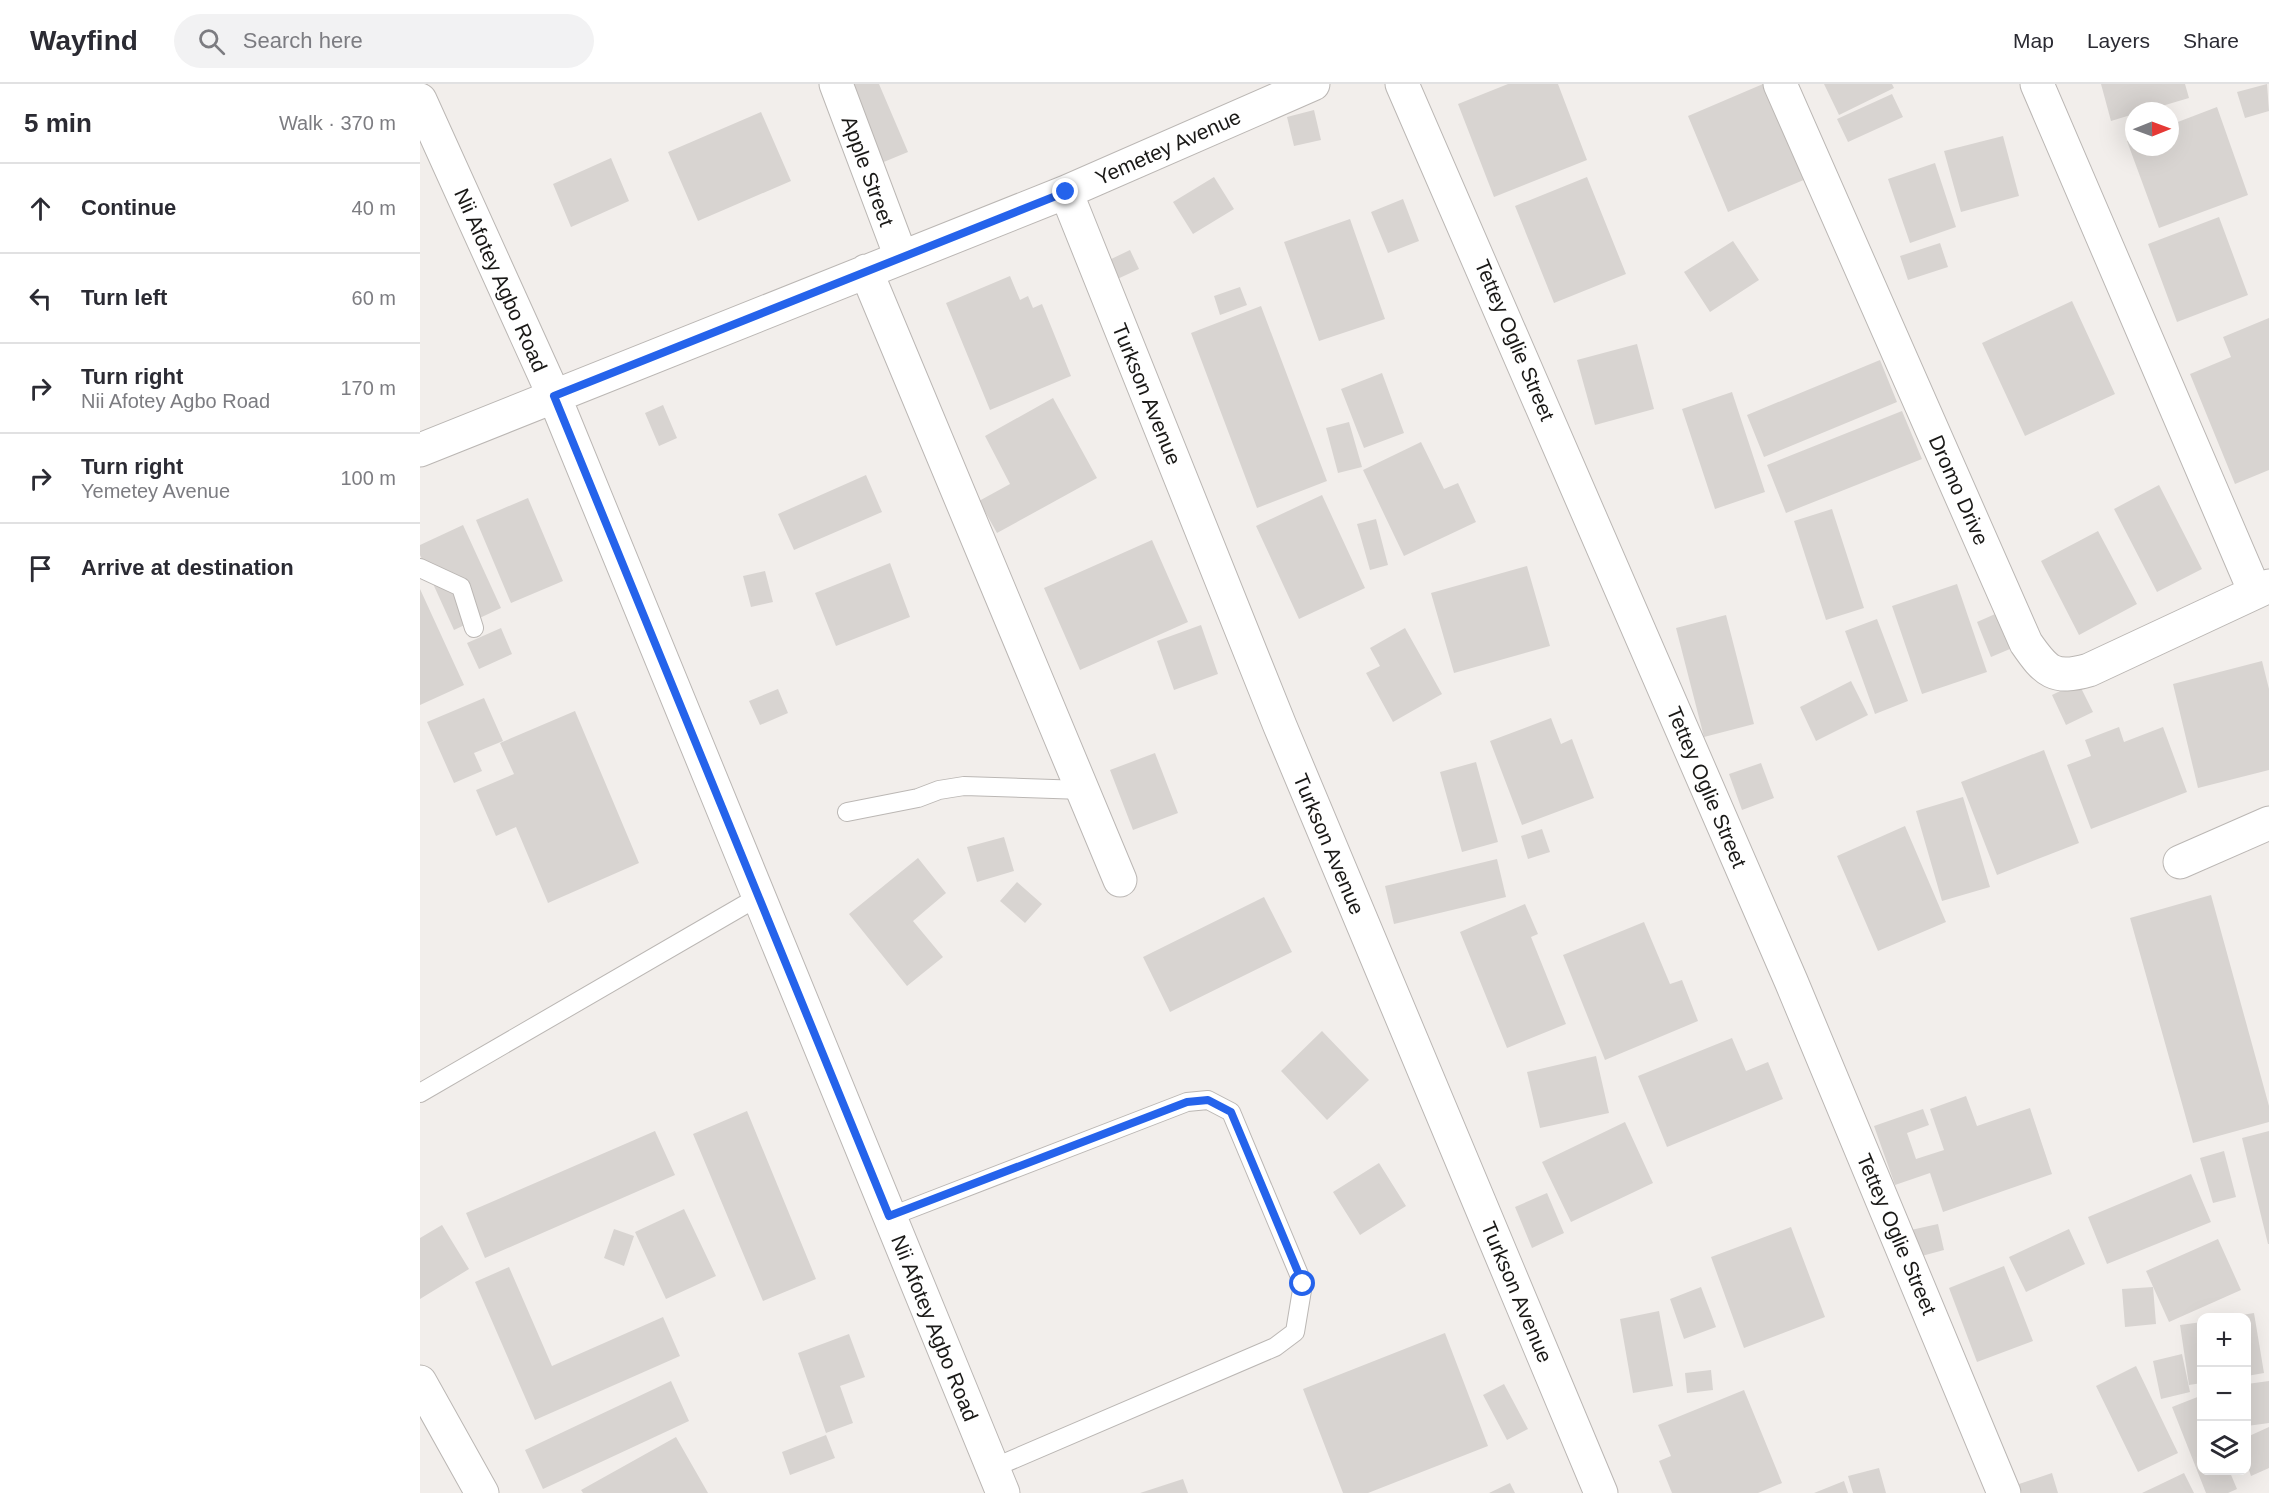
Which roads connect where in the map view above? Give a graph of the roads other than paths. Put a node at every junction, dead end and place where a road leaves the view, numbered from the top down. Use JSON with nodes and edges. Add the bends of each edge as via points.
{"nodes":[{"id":1,"x":836,"y":84,"type":"edge"},
{"id":2,"x":1313,"y":84,"type":"edge"},
{"id":3,"x":1402,"y":84,"type":"edge"},
{"id":4,"x":1780,"y":84,"type":"edge"},
{"id":5,"x":2037,"y":84,"type":"edge"},
{"id":6,"x":420,"y":100,"type":"edge"},
{"id":7,"x":1066,"y":192,"type":"junction"},
{"id":8,"x":901,"y":257,"type":"junction"},
{"id":9,"x":866,"y":272,"type":"junction"},
{"id":10,"x":554,"y":396,"type":"junction"},
{"id":11,"x":420,"y":450,"type":"edge"},
{"id":12,"x":420,"y":568,"type":"edge"},
{"id":13,"x":2262,"y":589,"type":"edge"},
{"id":14,"x":474,"y":628,"type":"dead end"},
{"id":15,"x":1083,"y":790,"type":"junction"},
{"id":16,"x":847,"y":813,"type":"dead end"},
{"id":17,"x":2269,"y":823,"type":"edge"},
{"id":18,"x":2180,"y":862,"type":"dead end"},
{"id":19,"x":1120,"y":880,"type":"dead end"},
{"id":20,"x":758,"y":897,"type":"junction"},
{"id":21,"x":420,"y":1093,"type":"edge"},
{"id":22,"x":889,"y":1216,"type":"junction"},
{"id":23,"x":420,"y":1382,"type":"edge"},
{"id":24,"x":998,"y":1481,"type":"edge"},
{"id":25,"x":482,"y":1493,"type":"edge"},
{"id":26,"x":1601,"y":1493,"type":"edge"},
{"id":27,"x":2004,"y":1493,"type":"edge"}],
"edges":[{"from":1,"to":8,"type":"street","name":"Apple Street"},
{"from":2,"to":7,"type":"street","name":"Yemetey Avenue"},
{"from":3,"to":27,"type":"street","name":"Tettey Oglie Street","via":[[1791,981]]},
{"from":4,"to":13,"type":"street","name":"Dromo Drive","via":[[2026,643],[2039,662],[2054,674],[2089,670]]},
{"from":5,"to":13,"type":"street"},
{"from":6,"to":10,"type":"street","name":"Nii Afotey Agbo Road"},
{"from":7,"to":8,"type":"street","name":"Yemetey Avenue"},
{"from":7,"to":26,"type":"street","name":"Turkson Avenue","via":[[1280,726]]},
{"from":8,"to":9,"type":"street","name":"Yemetey Avenue"},
{"from":9,"to":10,"type":"street","name":"Yemetey Avenue"},
{"from":9,"to":15,"type":"street"},
{"from":10,"to":11,"type":"street","name":"Yemetey Avenue"},
{"from":10,"to":20,"type":"street","name":"Nii Afotey Agbo Road"},
{"from":12,"to":14,"type":"lane","via":[[461,587]]},
{"from":15,"to":16,"type":"lane","via":[[964,786]]},
{"from":15,"to":19,"type":"street"},
{"from":17,"to":18,"type":"street"},
{"from":20,"to":21,"type":"lane"},
{"from":20,"to":22,"type":"street","name":"Nii Afotey Agbo Road"},
{"from":22,"to":24,"type":"street","name":"Nii Afotey Agbo Road"},
{"from":22,"to":24,"type":"lane","via":[[1187,1102],[1208,1100],[1231,1112],[1303,1284],[1296,1332],[1275,1347]]},
{"from":23,"to":25,"type":"street"}]}
